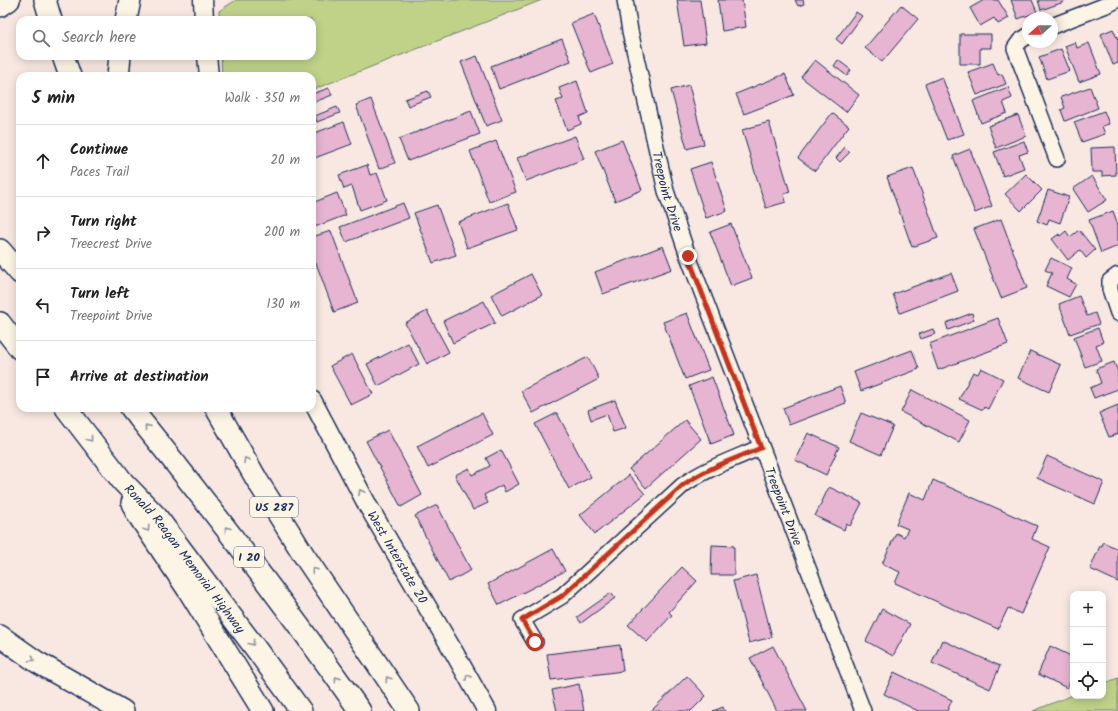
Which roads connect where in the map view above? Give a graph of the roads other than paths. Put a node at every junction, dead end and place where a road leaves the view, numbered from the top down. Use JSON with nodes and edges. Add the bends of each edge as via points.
{"nodes":[{"id":1,"x":9,"y":0,"type":"edge"},
{"id":2,"x":45,"y":0,"type":"edge"},
{"id":3,"x":130,"y":0,"type":"edge"},
{"id":4,"x":203,"y":0,"type":"edge"},
{"id":5,"x":625,"y":0,"type":"edge"},
{"id":6,"x":1117,"y":0,"type":"edge"},
{"id":7,"x":0,"y":6,"type":"edge"},
{"id":8,"x":50,"y":16,"type":"edge"},
{"id":9,"x":127,"y":16,"type":"edge"},
{"id":10,"x":204,"y":16,"type":"edge"},
{"id":11,"x":1058,"y":24,"type":"edge"},
{"id":12,"x":1022,"y":39,"type":"edge"},
{"id":13,"x":64,"y":60,"type":"edge"},
{"id":14,"x":120,"y":60,"type":"edge"},
{"id":15,"x":207,"y":60,"type":"edge"},
{"id":16,"x":69,"y":72,"type":"edge"},
{"id":17,"x":118,"y":72,"type":"edge"},
{"id":18,"x":208,"y":72,"type":"edge"},
{"id":19,"x":1057,"y":159,"type":"dead end"},
{"id":20,"x":0,"y":250,"type":"edge"},
{"id":21,"x":16,"y":268,"type":"edge"},
{"id":22,"x":1118,"y":275,"type":"edge"},
{"id":23,"x":1118,"y":313,"type":"edge"},
{"id":24,"x":0,"y":323,"type":"edge"},
{"id":25,"x":16,"y":343,"type":"edge"},
{"id":26,"x":316,"y":408,"type":"edge"},
{"id":27,"x":69,"y":412,"type":"edge"},
{"id":28,"x":134,"y":412,"type":"edge"},
{"id":29,"x":218,"y":412,"type":"edge"},
{"id":30,"x":761,"y":448,"type":"junction"},
{"id":31,"x":123,"y":482,"type":"junction"},
{"id":32,"x":0,"y":636,"type":"edge"},
{"id":33,"x":535,"y":642,"type":"dead end"},
{"id":34,"x":123,"y":711,"type":"edge"},
{"id":35,"x":263,"y":711,"type":"edge"},
{"id":36,"x":301,"y":711,"type":"edge"},
{"id":37,"x":360,"y":711,"type":"edge"},
{"id":38,"x":409,"y":711,"type":"edge"},
{"id":39,"x":487,"y":711,"type":"edge"},
{"id":40,"x":863,"y":711,"type":"edge"}],
"edges":[{"from":1,"to":7,"type":"highway"},
{"from":2,"to":8,"type":"highway"},
{"from":3,"to":9,"type":"highway"},
{"from":4,"to":10,"type":"main road"},
{"from":5,"to":30,"type":"street","name":"Treepoint Drive","via":[[666,191]]},
{"from":6,"to":11,"type":"street"},
{"from":12,"to":19,"type":"street","via":[[1015,48]]},
{"from":13,"to":16,"type":"highway"},
{"from":14,"to":17,"type":"highway"},
{"from":15,"to":18,"type":"main road"},
{"from":20,"to":21,"type":"highway"},
{"from":22,"to":23,"type":"street","via":[[1110,281]]},
{"from":24,"to":25,"type":"highway"},
{"from":39,"to":26,"type":"main road","name":"West Interstate 20","one_way":true,"via":[[368,506]]},
{"from":27,"to":31,"type":"highway","name":"Ronald Reagan Memorial Highway","one_way":true},
{"from":37,"to":28,"type":"highway","number":"I 20","one_way":true,"via":[[230,532]]},
{"from":38,"to":29,"type":"highway","number":"US 287","one_way":true,"via":[[305,557]]},
{"from":30,"to":33,"type":"street","via":[[713,467],[683,485],[562,596],[522,620]]},
{"from":30,"to":40,"type":"street","name":"Treepoint Drive"},
{"from":31,"to":35,"type":"highway","one_way":true,"via":[[136,512],[189,591]]},
{"from":31,"to":36,"type":"highway","name":"Ronald Reagan Memorial Highway","one_way":true,"via":[[156,516]]},
{"from":32,"to":34,"type":"highway","one_way":true,"via":[[37,662]]}]}
